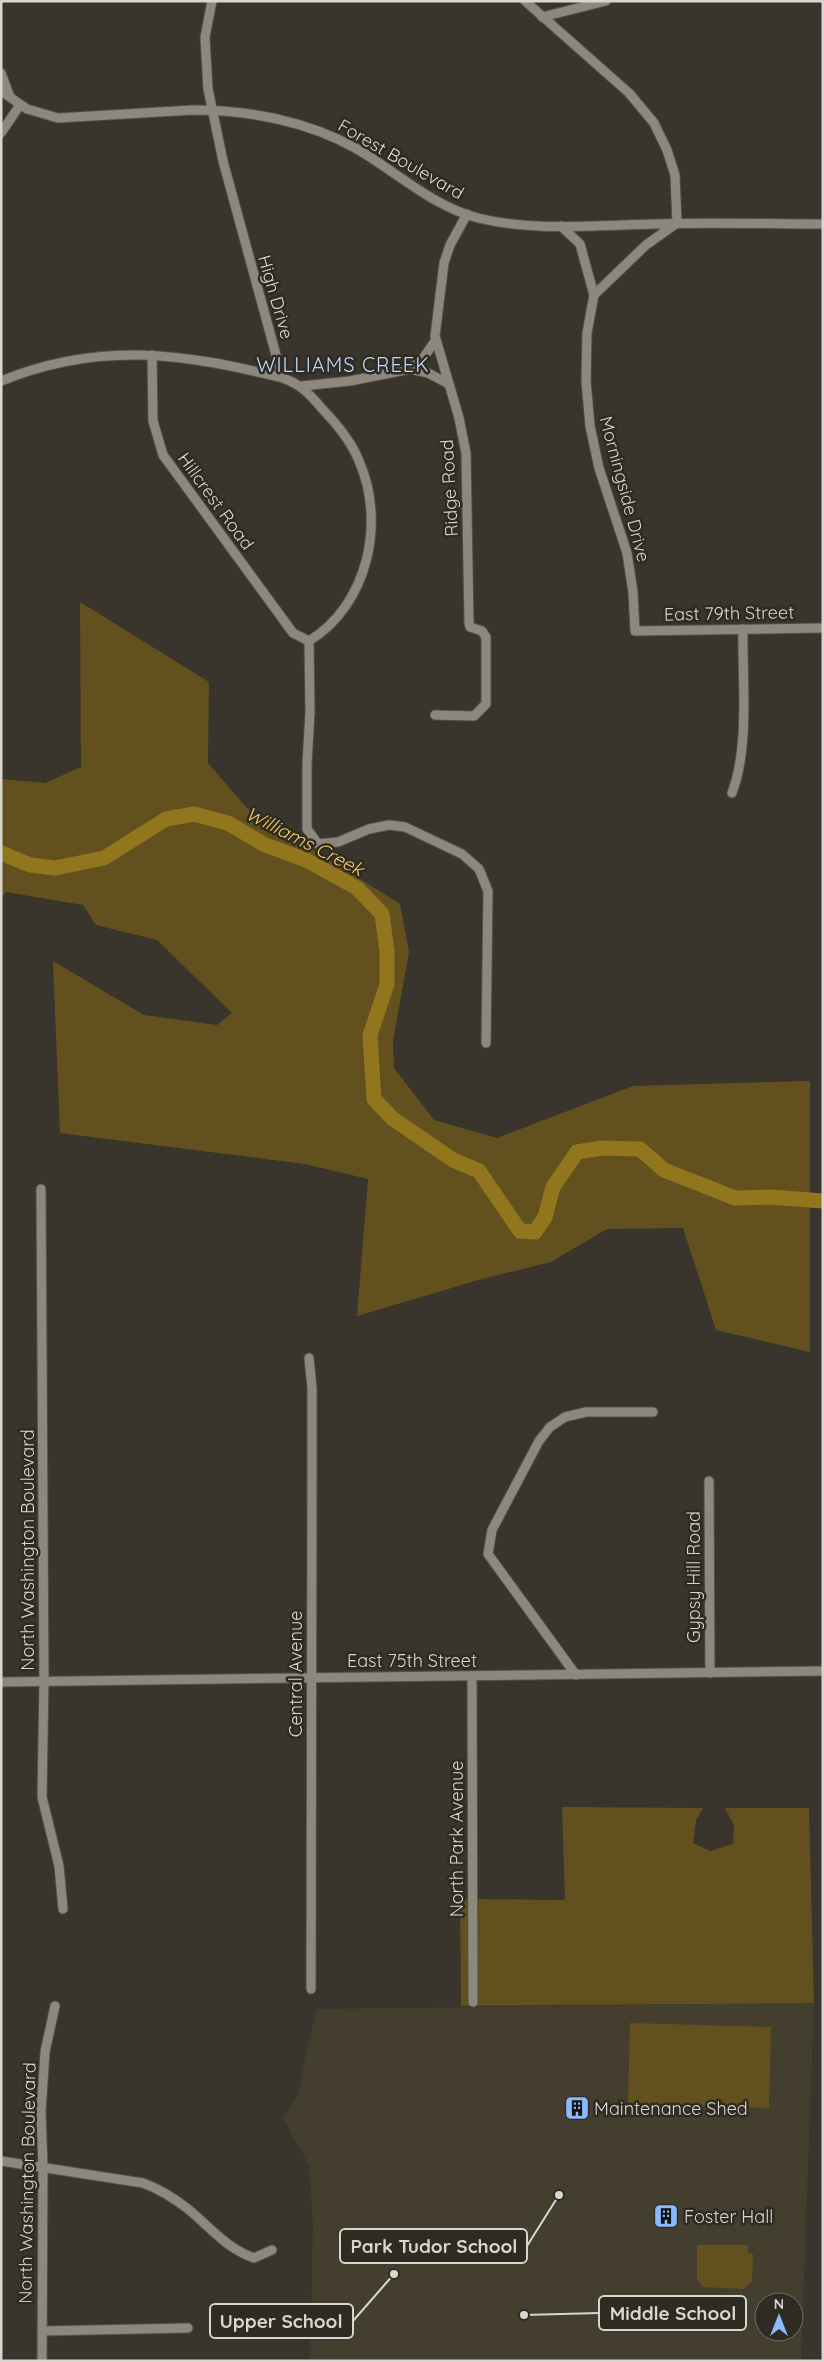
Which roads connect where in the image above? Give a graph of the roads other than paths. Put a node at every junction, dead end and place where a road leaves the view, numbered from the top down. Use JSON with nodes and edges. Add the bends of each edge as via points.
{"nodes":[{"id":1,"x":212,"y":1,"type":"edge"},
{"id":2,"x":525,"y":1,"type":"edge"},
{"id":3,"x":606,"y":1,"type":"edge"},
{"id":4,"x":542,"y":17,"type":"junction"},
{"id":5,"x":1,"y":74,"type":"edge"},
{"id":6,"x":1,"y":91,"type":"edge"},
{"id":7,"x":10,"y":99,"type":"junction"},
{"id":8,"x":20,"y":105,"type":"junction"},
{"id":9,"x":213,"y":110,"type":"junction"},
{"id":10,"x":1,"y":132,"type":"edge"},
{"id":11,"x":467,"y":214,"type":"junction"},
{"id":12,"x":677,"y":223,"type":"junction"},
{"id":13,"x":823,"y":224,"type":"edge"},
{"id":14,"x":561,"y":226,"type":"junction"},
{"id":15,"x":594,"y":295,"type":"junction"},
{"id":16,"x":435,"y":341,"type":"junction"},
{"id":17,"x":152,"y":355,"type":"junction"},
{"id":18,"x":410,"y":370,"type":"junction"},
{"id":19,"x":284,"y":378,"type":"junction"},
{"id":20,"x":1,"y":381,"type":"edge"},
{"id":21,"x":447,"y":383,"type":"junction"},
{"id":22,"x":302,"y":386,"type":"junction"},
{"id":23,"x":823,"y":628,"type":"edge"},
{"id":24,"x":743,"y":629,"type":"junction"},
{"id":25,"x":636,"y":631,"type":"joint"},
{"id":26,"x":309,"y":641,"type":"junction"},
{"id":27,"x":435,"y":715,"type":"dead end"},
{"id":28,"x":732,"y":793,"type":"dead end"},
{"id":29,"x":486,"y":1043,"type":"dead end"},
{"id":30,"x":41,"y":1189,"type":"dead end"},
{"id":31,"x":309,"y":1358,"type":"dead end"},
{"id":32,"x":653,"y":1412,"type":"dead end"},
{"id":33,"x":708,"y":1481,"type":"dead end"},
{"id":34,"x":823,"y":1671,"type":"edge"},
{"id":35,"x":710,"y":1673,"type":"junction"},
{"id":36,"x":576,"y":1675,"type":"junction"},
{"id":37,"x":310,"y":1676,"type":"junction"},
{"id":38,"x":472,"y":1676,"type":"junction"},
{"id":39,"x":44,"y":1681,"type":"junction"},
{"id":40,"x":1,"y":1682,"type":"edge"},
{"id":41,"x":63,"y":1909,"type":"dead end"},
{"id":42,"x":311,"y":1989,"type":"dead end"},
{"id":43,"x":473,"y":2002,"type":"dead end"},
{"id":44,"x":55,"y":2006,"type":"dead end"},
{"id":45,"x":1,"y":2161,"type":"edge"},
{"id":46,"x":43,"y":2167,"type":"junction"},
{"id":47,"x":272,"y":2250,"type":"dead end"},
{"id":48,"x":188,"y":2328,"type":"dead end"},
{"id":49,"x":42,"y":2331,"type":"junction"},
{"id":50,"x":42,"y":2361,"type":"edge"}],
"edges":[{"from":1,"to":9,"type":"street","name":"High Drive","via":[[205,48]]},
{"from":2,"to":4,"type":"street"},
{"from":3,"to":4,"type":"street"},
{"from":4,"to":12,"type":"street","via":[[629,93],[654,123],[675,175]]},
{"from":5,"to":7,"type":"street"},
{"from":6,"to":7,"type":"street","name":"Forest Boulevard"},
{"from":7,"to":8,"type":"street","name":"Forest Boulevard"},
{"from":8,"to":9,"type":"street","name":"Forest Boulevard","via":[[58,118]]},
{"from":8,"to":10,"type":"street"},
{"from":9,"to":11,"type":"street","name":"Forest Boulevard","via":[[272,118],[328,136],[356,149],[435,200]]},
{"from":9,"to":19,"type":"street","name":"High Drive","via":[[223,161]]},
{"from":11,"to":14,"type":"street","name":"Forest Boulevard","via":[[524,224]]},
{"from":11,"to":16,"type":"street","name":"Ridge Road","via":[[444,263]]},
{"from":12,"to":13,"type":"street","name":"Forest Boulevard"},
{"from":12,"to":14,"type":"street","name":"Forest Boulevard"},
{"from":12,"to":15,"type":"street","via":[[646,245]]},
{"from":14,"to":15,"type":"street","name":"Morningside Drive","via":[[580,244]]},
{"from":15,"to":25,"type":"street","name":"Morningside Drive","via":[[586,346],[587,406],[595,452],[627,553]]},
{"from":16,"to":18,"type":"street"},
{"from":16,"to":21,"type":"street","name":"Ridge Road"},
{"from":17,"to":19,"type":"street","via":[[210,361]]},
{"from":17,"to":20,"type":"street","via":[[116,355],[66,362]]},
{"from":17,"to":26,"type":"street","name":"Hillcrest Road","via":[[153,421],[163,455],[293,633]]},
{"from":18,"to":21,"type":"street","via":[[428,373]]},
{"from":18,"to":22,"type":"street"},
{"from":19,"to":22,"type":"street"},
{"from":21,"to":27,"type":"street","name":"Ridge Road","via":[[466,453],[469,623],[486,637],[486,704],[474,716]]},
{"from":22,"to":26,"type":"street","via":[[354,451],[368,488],[372,519],[367,556],[354,591],[336,617]]},
{"from":23,"to":24,"type":"street","name":"East 79th Street"},
{"from":24,"to":25,"type":"street","name":"East 79th Street"},
{"from":24,"to":28,"type":"street","via":[[743,747]]},
{"from":26,"to":29,"type":"street","via":[[307,829],[318,844],[338,842],[376,827],[405,827],[462,854],[479,869],[488,891]]},
{"from":30,"to":39,"type":"street","name":"North Washington Boulevard"},
{"from":31,"to":37,"type":"street","name":"Central Avenue","via":[[312,1388]]},
{"from":32,"to":36,"type":"street","via":[[586,1412],[565,1417],[553,1425],[539,1441],[492,1530],[488,1554]]},
{"from":33,"to":35,"type":"street","name":"Gypsy Hill Road"},
{"from":34,"to":35,"type":"street","name":"East 75th Street"},
{"from":35,"to":36,"type":"street","name":"East 75th Street"},
{"from":36,"to":38,"type":"street","name":"East 75th Street"},
{"from":37,"to":38,"type":"street","name":"East 75th Street"},
{"from":37,"to":39,"type":"street","name":"East 75th Street"},
{"from":37,"to":42,"type":"street","name":"Central Avenue"},
{"from":38,"to":43,"type":"street","name":"North Park Avenue"},
{"from":39,"to":40,"type":"street","name":"East 75th Street"},
{"from":39,"to":41,"type":"street","name":"North Washington Boulevard","via":[[42,1798],[59,1866]]},
{"from":44,"to":46,"type":"street","name":"North Washington Boulevard","via":[[42,2076]]},
{"from":45,"to":46,"type":"street"},
{"from":46,"to":47,"type":"street","via":[[143,2183],[188,2208],[237,2252],[254,2258]]},
{"from":46,"to":49,"type":"street","name":"North Washington Boulevard"},
{"from":48,"to":49,"type":"street"},
{"from":49,"to":50,"type":"street","name":"North Washington Boulevard"}]}
